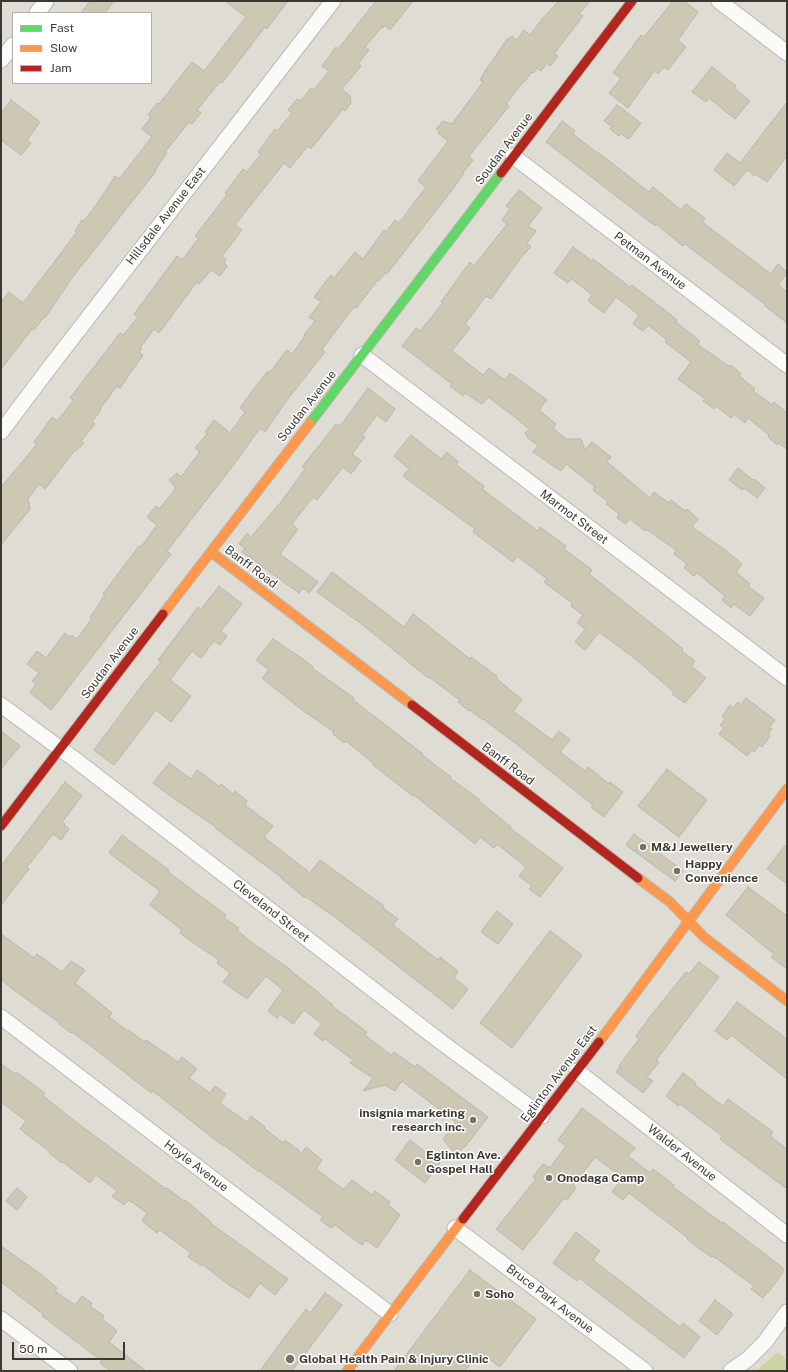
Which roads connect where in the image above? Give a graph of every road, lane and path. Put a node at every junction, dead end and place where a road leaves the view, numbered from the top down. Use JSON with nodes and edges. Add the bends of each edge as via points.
{"nodes":[{"id":1,"x":46,"y":1,"type":"edge"},
{"id":2,"x":333,"y":1,"type":"edge"},
{"id":3,"x":632,"y":1,"type":"edge"},
{"id":4,"x":719,"y":1,"type":"edge"},
{"id":5,"x":38,"y":12,"type":"edge"},
{"id":6,"x":12,"y":46,"type":"edge"},
{"id":7,"x":787,"y":53,"type":"edge"},
{"id":8,"x":1,"y":60,"type":"edge"},
{"id":9,"x":513,"y":156,"type":"junction"},
{"id":10,"x":362,"y":354,"type":"junction"},
{"id":11,"x":787,"y":365,"type":"edge"},
{"id":12,"x":1,"y":432,"type":"edge"},
{"id":13,"x":210,"y":552,"type":"junction"},
{"id":14,"x":787,"y":678,"type":"edge"},
{"id":15,"x":1,"y":705,"type":"edge"},
{"id":16,"x":60,"y":749,"type":"junction"},
{"id":17,"x":787,"y":789,"type":"edge"},
{"id":18,"x":1,"y":826,"type":"edge"},
{"id":19,"x":687,"y":921,"type":"junction"},
{"id":20,"x":787,"y":1001,"type":"edge"},
{"id":21,"x":1,"y":1017,"type":"edge"},
{"id":22,"x":577,"y":1071,"type":"junction"},
{"id":23,"x":542,"y":1116,"type":"junction"},
{"id":24,"x":455,"y":1228,"type":"junction"},
{"id":25,"x":787,"y":1235,"type":"edge"},
{"id":26,"x":787,"y":1312,"type":"edge"},
{"id":27,"x":390,"y":1314,"type":"junction"},
{"id":28,"x":1,"y":1319,"type":"edge"},
{"id":29,"x":70,"y":1371,"type":"edge"},
{"id":30,"x":347,"y":1371,"type":"edge"},
{"id":31,"x":645,"y":1371,"type":"edge"},
{"id":32,"x":731,"y":1371,"type":"edge"}],
"edges":[{"from":1,"to":5,"type":"street"},
{"from":2,"to":12,"type":"street","name":"Hillsdale Avenue East"},
{"from":3,"to":9,"type":"street","name":"Soudan Avenue"},
{"from":4,"to":7,"type":"street"},
{"from":6,"to":8,"type":"street"},
{"from":9,"to":10,"type":"street","name":"Soudan Avenue"},
{"from":9,"to":11,"type":"street","name":"Petman Avenue"},
{"from":10,"to":13,"type":"street","name":"Soudan Avenue"},
{"from":10,"to":14,"type":"street","name":"Marmot Street"},
{"from":13,"to":16,"type":"street","name":"Soudan Avenue"},
{"from":13,"to":19,"type":"street","name":"Banff Road","via":[[670,902]]},
{"from":15,"to":16,"type":"street","name":"Cleveland Street"},
{"from":16,"to":18,"type":"street","name":"Soudan Avenue"},
{"from":16,"to":23,"type":"street","name":"Cleveland Street","via":[[441,1042]]},
{"from":17,"to":19,"type":"street","name":"Eglinton Avenue East"},
{"from":19,"to":20,"type":"street","name":"Banff Road"},
{"from":19,"to":22,"type":"street","name":"Eglinton Avenue East"},
{"from":21,"to":27,"type":"street","name":"Hoyle Avenue"},
{"from":22,"to":23,"type":"street","name":"Eglinton Avenue East"},
{"from":22,"to":25,"type":"street","name":"Walder Avenue"},
{"from":23,"to":24,"type":"street","name":"Eglinton Avenue East"},
{"from":24,"to":27,"type":"street","name":"Eglinton Avenue East"},
{"from":24,"to":31,"type":"street","name":"Bruce Park Avenue"},
{"from":26,"to":32,"type":"street","via":[[765,1342]]},
{"from":27,"to":30,"type":"street","name":"Eglinton Avenue East"},
{"from":28,"to":29,"type":"street"}]}
